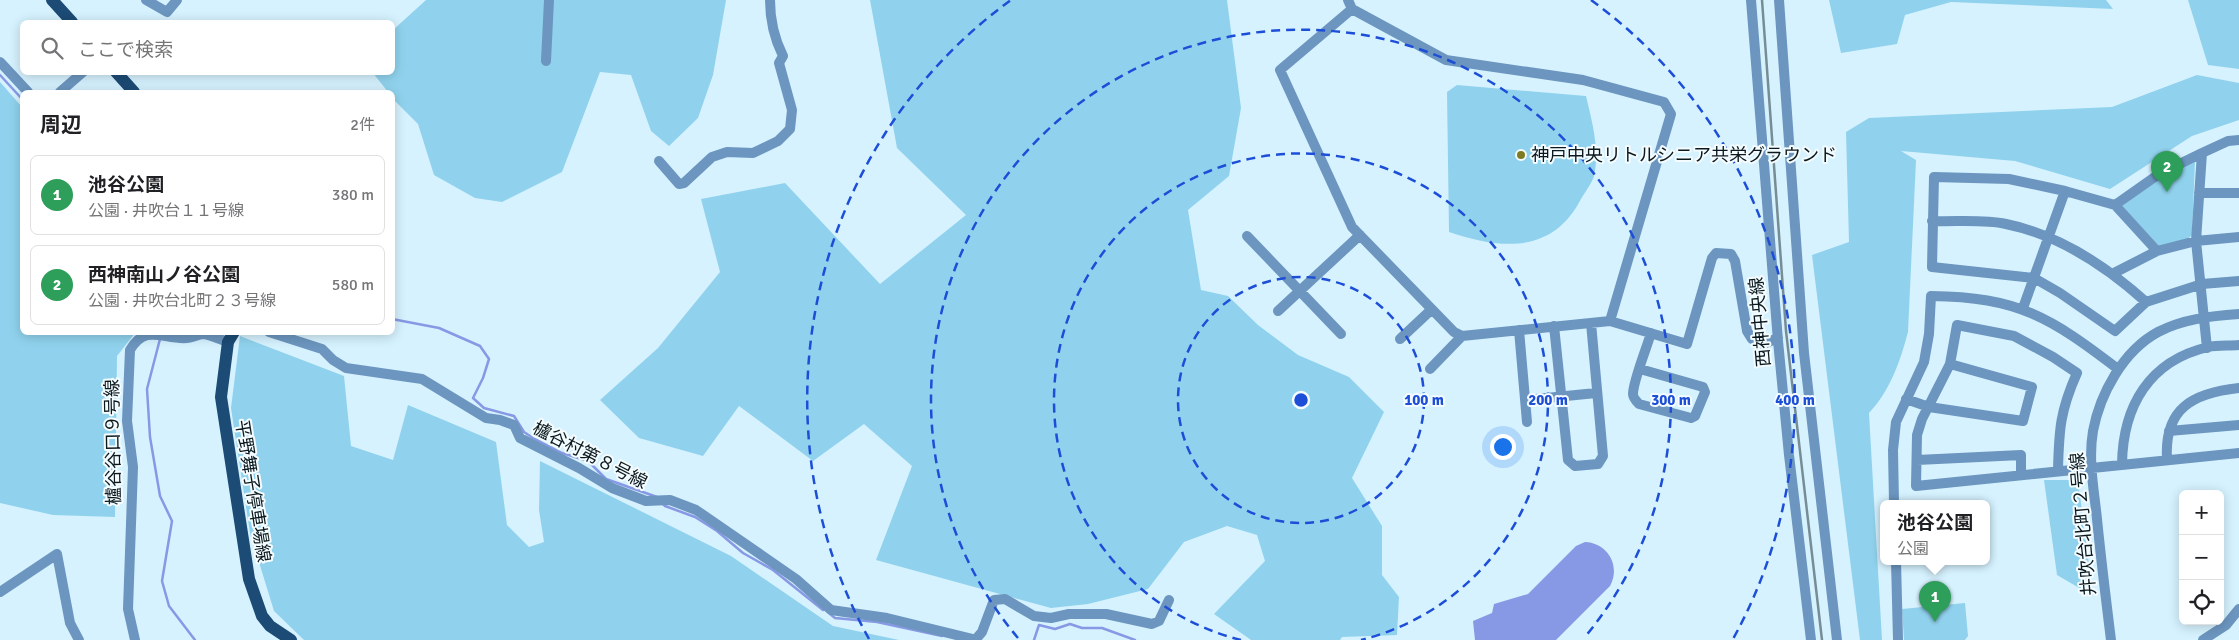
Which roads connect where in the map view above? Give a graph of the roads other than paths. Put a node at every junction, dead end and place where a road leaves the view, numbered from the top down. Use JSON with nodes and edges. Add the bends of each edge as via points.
{"nodes":[{"id":1,"x":52,"y":0,"type":"edge"},
{"id":2,"x":146,"y":0,"type":"edge"},
{"id":3,"x":177,"y":0,"type":"edge"},
{"id":4,"x":549,"y":0,"type":"edge"},
{"id":5,"x":770,"y":0,"type":"edge"},
{"id":6,"x":1751,"y":0,"type":"edge"},
{"id":7,"x":1779,"y":0,"type":"edge"},
{"id":8,"x":1350,"y":5,"type":"edge"},
{"id":9,"x":70,"y":20,"type":"edge"},
{"id":10,"x":546,"y":61,"type":"dead end"},
{"id":11,"x":0,"y":62,"type":"edge"},
{"id":12,"x":80,"y":75,"type":"edge"},
{"id":13,"x":119,"y":75,"type":"edge"},
{"id":14,"x":26,"y":90,"type":"edge"},
{"id":15,"x":62,"y":90,"type":"edge"},
{"id":16,"x":132,"y":90,"type":"edge"},
{"id":17,"x":2239,"y":140,"type":"edge"},
{"id":18,"x":2202,"y":154,"type":"junction"},
{"id":19,"x":659,"y":161,"type":"dead end"},
{"id":20,"x":2065,"y":191,"type":"junction"},
{"id":21,"x":2199,"y":193,"type":"junction"},
{"id":22,"x":2239,"y":193,"type":"edge"},
{"id":23,"x":2115,"y":206,"type":"junction"},
{"id":24,"x":1932,"y":221,"type":"junction"},
{"id":25,"x":1360,"y":235,"type":"junction"},
{"id":26,"x":1247,"y":236,"type":"dead end"},
{"id":27,"x":2048,"y":237,"type":"junction"},
{"id":28,"x":2239,"y":237,"type":"edge"},
{"id":29,"x":2196,"y":241,"type":"junction"},
{"id":30,"x":2157,"y":251,"type":"junction"},
{"id":31,"x":2114,"y":273,"type":"junction"},
{"id":32,"x":2034,"y":278,"type":"junction"},
{"id":33,"x":2239,"y":281,"type":"edge"},
{"id":34,"x":2202,"y":284,"type":"junction"},
{"id":35,"x":1301,"y":290,"type":"junction"},
{"id":36,"x":2146,"y":302,"type":"junction"},
{"id":37,"x":2023,"y":308,"type":"junction"},
{"id":38,"x":1431,"y":310,"type":"junction"},
{"id":39,"x":1278,"y":312,"type":"dead end"},
{"id":40,"x":2239,"y":314,"type":"edge"},
{"id":41,"x":2205,"y":317,"type":"junction"},
{"id":42,"x":1610,"y":321,"type":"junction"},
{"id":43,"x":1591,"y":323,"type":"junction"},
{"id":44,"x":1554,"y":326,"type":"junction"},
{"id":45,"x":1519,"y":330,"type":"junction"},
{"id":46,"x":1651,"y":333,"type":"junction"},
{"id":47,"x":1341,"y":334,"type":"dead end"},
{"id":48,"x":154,"y":335,"type":"edge"},
{"id":49,"x":170,"y":335,"type":"edge"},
{"id":50,"x":199,"y":335,"type":"edge"},
{"id":51,"x":212,"y":335,"type":"edge"},
{"id":52,"x":278,"y":335,"type":"edge"},
{"id":53,"x":1462,"y":336,"type":"junction"},
{"id":54,"x":231,"y":337,"type":"edge"},
{"id":55,"x":1778,"y":338,"type":"junction"},
{"id":56,"x":1400,"y":339,"type":"dead end"},
{"id":57,"x":2239,"y":345,"type":"edge"},
{"id":58,"x":2207,"y":348,"type":"junction"},
{"id":59,"x":1950,"y":364,"type":"junction"},
{"id":60,"x":2118,"y":368,"type":"junction"},
{"id":61,"x":1430,"y":369,"type":"dead end"},
{"id":62,"x":1640,"y":369,"type":"junction"},
{"id":63,"x":2239,"y":388,"type":"edge"},
{"id":64,"x":1596,"y":393,"type":"junction"},
{"id":65,"x":1560,"y":396,"type":"junction"},
{"id":66,"x":1906,"y":399,"type":"junction"},
{"id":67,"x":1526,"y":400,"type":"junction"},
{"id":68,"x":1929,"y":407,"type":"junction"},
{"id":69,"x":1527,"y":422,"type":"dead end"},
{"id":70,"x":2239,"y":425,"type":"edge"},
{"id":71,"x":2169,"y":431,"type":"junction"},
{"id":72,"x":2239,"y":454,"type":"edge"},
{"id":73,"x":2167,"y":459,"type":"junction"},
{"id":74,"x":1917,"y":460,"type":"junction"},
{"id":75,"x":2122,"y":464,"type":"junction"},
{"id":76,"x":2091,"y":467,"type":"junction"},
{"id":77,"x":2058,"y":470,"type":"junction"},
{"id":78,"x":2021,"y":474,"type":"junction"},
{"id":79,"x":1894,"y":500,"type":"edge"},
{"id":80,"x":1896,"y":565,"type":"edge"},
{"id":81,"x":0,"y":592,"type":"edge"},
{"id":82,"x":1169,"y":600,"type":"dead end"},
{"id":83,"x":2239,"y":609,"type":"edge"},
{"id":84,"x":79,"y":640,"type":"edge"},
{"id":85,"x":135,"y":640,"type":"edge"},
{"id":86,"x":291,"y":640,"type":"edge"},
{"id":87,"x":976,"y":640,"type":"edge"},
{"id":88,"x":1811,"y":640,"type":"edge"},
{"id":89,"x":1837,"y":640,"type":"edge"},
{"id":90,"x":1898,"y":640,"type":"edge"},
{"id":91,"x":2110,"y":640,"type":"edge"},
{"id":92,"x":2203,"y":640,"type":"edge"}],
"edges":[{"from":1,"to":9,"type":"main road"},
{"from":2,"to":3,"type":"street","via":[[167,12]]},
{"from":4,"to":10,"type":"street"},
{"from":5,"to":19,"type":"street","via":[[774,36],[783,56],[780,62],[792,110],[790,129],[778,141],[753,153],[727,152],[712,157],[684,183],[679,184]]},
{"from":6,"to":55,"type":"street","name":"西神中央線"},
{"from":7,"to":89,"type":"street","via":[[1804,353]]},
{"from":8,"to":25,"type":"street","via":[[1280,70],[1352,227]]},
{"from":8,"to":42,"type":"street","via":[[1446,60],[1583,80],[1664,102],[1671,114]]},
{"from":11,"to":14,"type":"street"},
{"from":12,"to":15,"type":"street"},
{"from":13,"to":16,"type":"main road"},
{"from":17,"to":18,"type":"street","via":[[2228,141]]},
{"from":18,"to":21,"type":"street"},
{"from":18,"to":23,"type":"street","via":[[2159,174]]},
{"from":20,"to":23,"type":"street"},
{"from":20,"to":24,"type":"street","via":[[2009,179],[1934,177]]},
{"from":20,"to":27,"type":"street"},
{"from":21,"to":22,"type":"street"},
{"from":21,"to":29,"type":"street"},
{"from":23,"to":30,"type":"street"},
{"from":24,"to":27,"type":"street","via":[[2005,224]]},
{"from":24,"to":32,"type":"street","via":[[1932,267]]},
{"from":25,"to":35,"type":"street"},
{"from":25,"to":38,"type":"street"},
{"from":26,"to":35,"type":"street"},
{"from":27,"to":31,"type":"street"},
{"from":27,"to":32,"type":"street"},
{"from":28,"to":29,"type":"street"},
{"from":29,"to":30,"type":"street"},
{"from":29,"to":34,"type":"street"},
{"from":30,"to":31,"type":"street"},
{"from":31,"to":36,"type":"street"},
{"from":32,"to":36,"type":"street","via":[[2060,292],[2115,331]]},
{"from":32,"to":37,"type":"street"},
{"from":33,"to":34,"type":"street"},
{"from":34,"to":36,"type":"street"},
{"from":34,"to":41,"type":"street"},
{"from":35,"to":39,"type":"street"},
{"from":35,"to":47,"type":"street"},
{"from":37,"to":60,"type":"street","via":[[2048,319]]},
{"from":37,"to":66,"type":"street","via":[[1991,300],[1931,296],[1924,362]]},
{"from":38,"to":53,"type":"street"},
{"from":38,"to":56,"type":"street"},
{"from":40,"to":41,"type":"street","name":"井吹台北町２号線"},
{"from":41,"to":58,"type":"street"},
{"from":41,"to":60,"type":"street","name":"井吹台北町２号線","via":[[2182,322],[2157,333]]},
{"from":42,"to":43,"type":"street"},
{"from":42,"to":46,"type":"street"},
{"from":43,"to":44,"type":"street"},
{"from":43,"to":64,"type":"street"},
{"from":44,"to":45,"type":"street"},
{"from":44,"to":65,"type":"street"},
{"from":45,"to":53,"type":"street"},
{"from":45,"to":67,"type":"street"},
{"from":46,"to":55,"type":"street","via":[[1687,344],[1712,258],[1716,253],[1724,252],[1731,254],[1735,262],[1752,339],[1763,344]]},
{"from":46,"to":62,"type":"street"},
{"from":48,"to":85,"type":"street","name":"櫨谷谷口９号線","via":[[144,336],[135,342],[130,350],[128,370],[127,421],[133,467],[128,609]]},
{"from":49,"to":50,"type":"street","name":"櫨谷谷口９号線","via":[[186,338]]},
{"from":51,"to":54,"type":"street","name":"櫨谷谷口９号線"},
{"from":52,"to":87,"type":"street","name":"櫨谷村第８号線","via":[[322,349],[346,368],[422,379],[486,418],[514,425],[520,438],[534,448],[579,468],[612,488],[646,502],[670,500],[696,510],[796,579],[831,610],[887,618]]},
{"from":53,"to":61,"type":"street"},
{"from":54,"to":86,"type":"main road","name":"平野舞子停車場線","via":[[221,397],[249,579],[262,616],[270,626]]},
{"from":55,"to":88,"type":"street","name":"西神中央線"},
{"from":57,"to":58,"type":"street"},
{"from":58,"to":75,"type":"street","via":[[2163,369],[2141,391],[2125,426]]},
{"from":59,"to":68,"type":"street"},
{"from":59,"to":68,"type":"street","via":[[2032,387],[2023,421]]},
{"from":59,"to":77,"type":"street","via":[[1956,325],[2014,336],[2076,373],[2059,426]]},
{"from":60,"to":76,"type":"street","name":"井吹台北町２号線","via":[[2093,431]]},
{"from":62,"to":62,"type":"street","via":[[1633,394],[1639,404],[1690,418],[1695,416],[1705,392],[1703,387]]},
{"from":63,"to":71,"type":"street","via":[[2198,396],[2177,415]]},
{"from":64,"to":65,"type":"street"},
{"from":64,"to":65,"type":"street","via":[[1603,456],[1598,464],[1575,466],[1568,460]]},
{"from":65,"to":67,"type":"street"},
{"from":66,"to":68,"type":"street"},
{"from":66,"to":79,"type":"street","via":[[1896,422],[1892,450]]},
{"from":67,"to":69,"type":"street"},
{"from":68,"to":74,"type":"street","via":[[1917,435]]},
{"from":70,"to":71,"type":"street"},
{"from":71,"to":73,"type":"street"},
{"from":72,"to":73,"type":"street"},
{"from":73,"to":75,"type":"street"},
{"from":74,"to":78,"type":"street","via":[[2021,455]]},
{"from":74,"to":78,"type":"street","via":[[1916,486]]},
{"from":75,"to":76,"type":"street"},
{"from":76,"to":77,"type":"street"},
{"from":76,"to":91,"type":"street","name":"井吹台北町２号線"},
{"from":77,"to":78,"type":"street"},
{"from":80,"to":90,"type":"street"},
{"from":81,"to":84,"type":"street","via":[[57,554],[70,623]]},
{"from":82,"to":87,"type":"street","via":[[1159,621],[1152,624],[1106,614],[1034,616],[1004,599],[994,600]]},
{"from":83,"to":92,"type":"street","via":[[2226,625]]}]}
